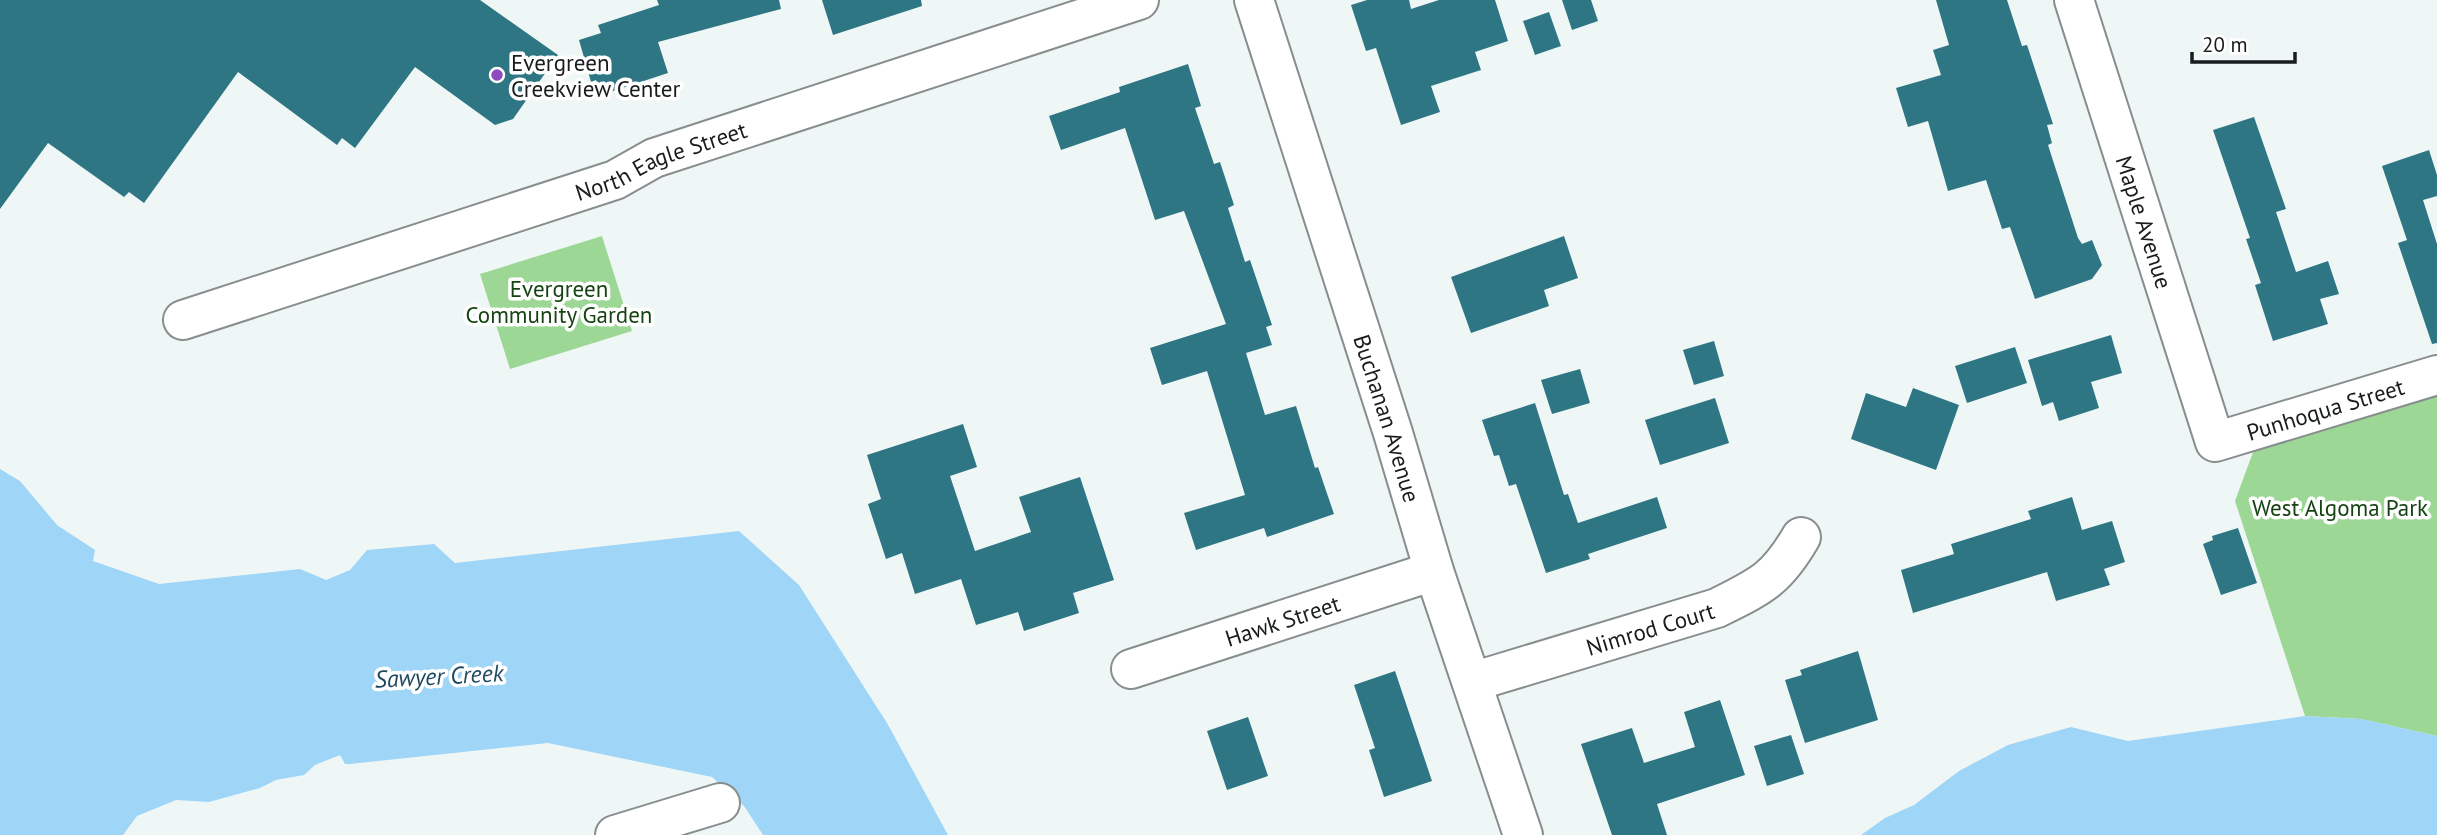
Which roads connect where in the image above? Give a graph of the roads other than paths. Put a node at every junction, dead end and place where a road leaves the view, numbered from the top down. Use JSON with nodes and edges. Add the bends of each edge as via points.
{"nodes":[{"id":1,"x":1139,"y":0,"type":"edge"},
{"id":2,"x":1254,"y":0,"type":"edge"},
{"id":3,"x":2074,"y":0,"type":"edge"},
{"id":4,"x":183,"y":320,"type":"dead end"},
{"id":5,"x":2437,"y":375,"type":"edge"},
{"id":6,"x":2215,"y":442,"type":"joint"},
{"id":7,"x":1801,"y":537,"type":"dead end"},
{"id":8,"x":1434,"y":571,"type":"junction"},
{"id":9,"x":1131,"y":669,"type":"dead end"},
{"id":10,"x":1472,"y":682,"type":"junction"},
{"id":11,"x":720,"y":803,"type":"dead end"},
{"id":12,"x":615,"y":835,"type":"edge"},
{"id":13,"x":1523,"y":835,"type":"edge"}],
"edges":[{"from":1,"to":4,"type":"street","name":"North Eagle Street","via":[[654,158],[615,180]]},
{"from":2,"to":8,"type":"street","name":"Buchanan Avenue"},
{"from":3,"to":6,"type":"street","name":"Maple Avenue"},
{"from":5,"to":6,"type":"street","name":"Punhoqua Street"},
{"from":7,"to":10,"type":"street","name":"Nimrod Court","via":[[1783,568],[1752,591],[1717,608]]},
{"from":8,"to":9,"type":"street","name":"Hawk Street"},
{"from":8,"to":10,"type":"street","name":"Buchanan Avenue"},
{"from":10,"to":13,"type":"street","name":"Buchanan Avenue"},
{"from":11,"to":12,"type":"street"}]}
